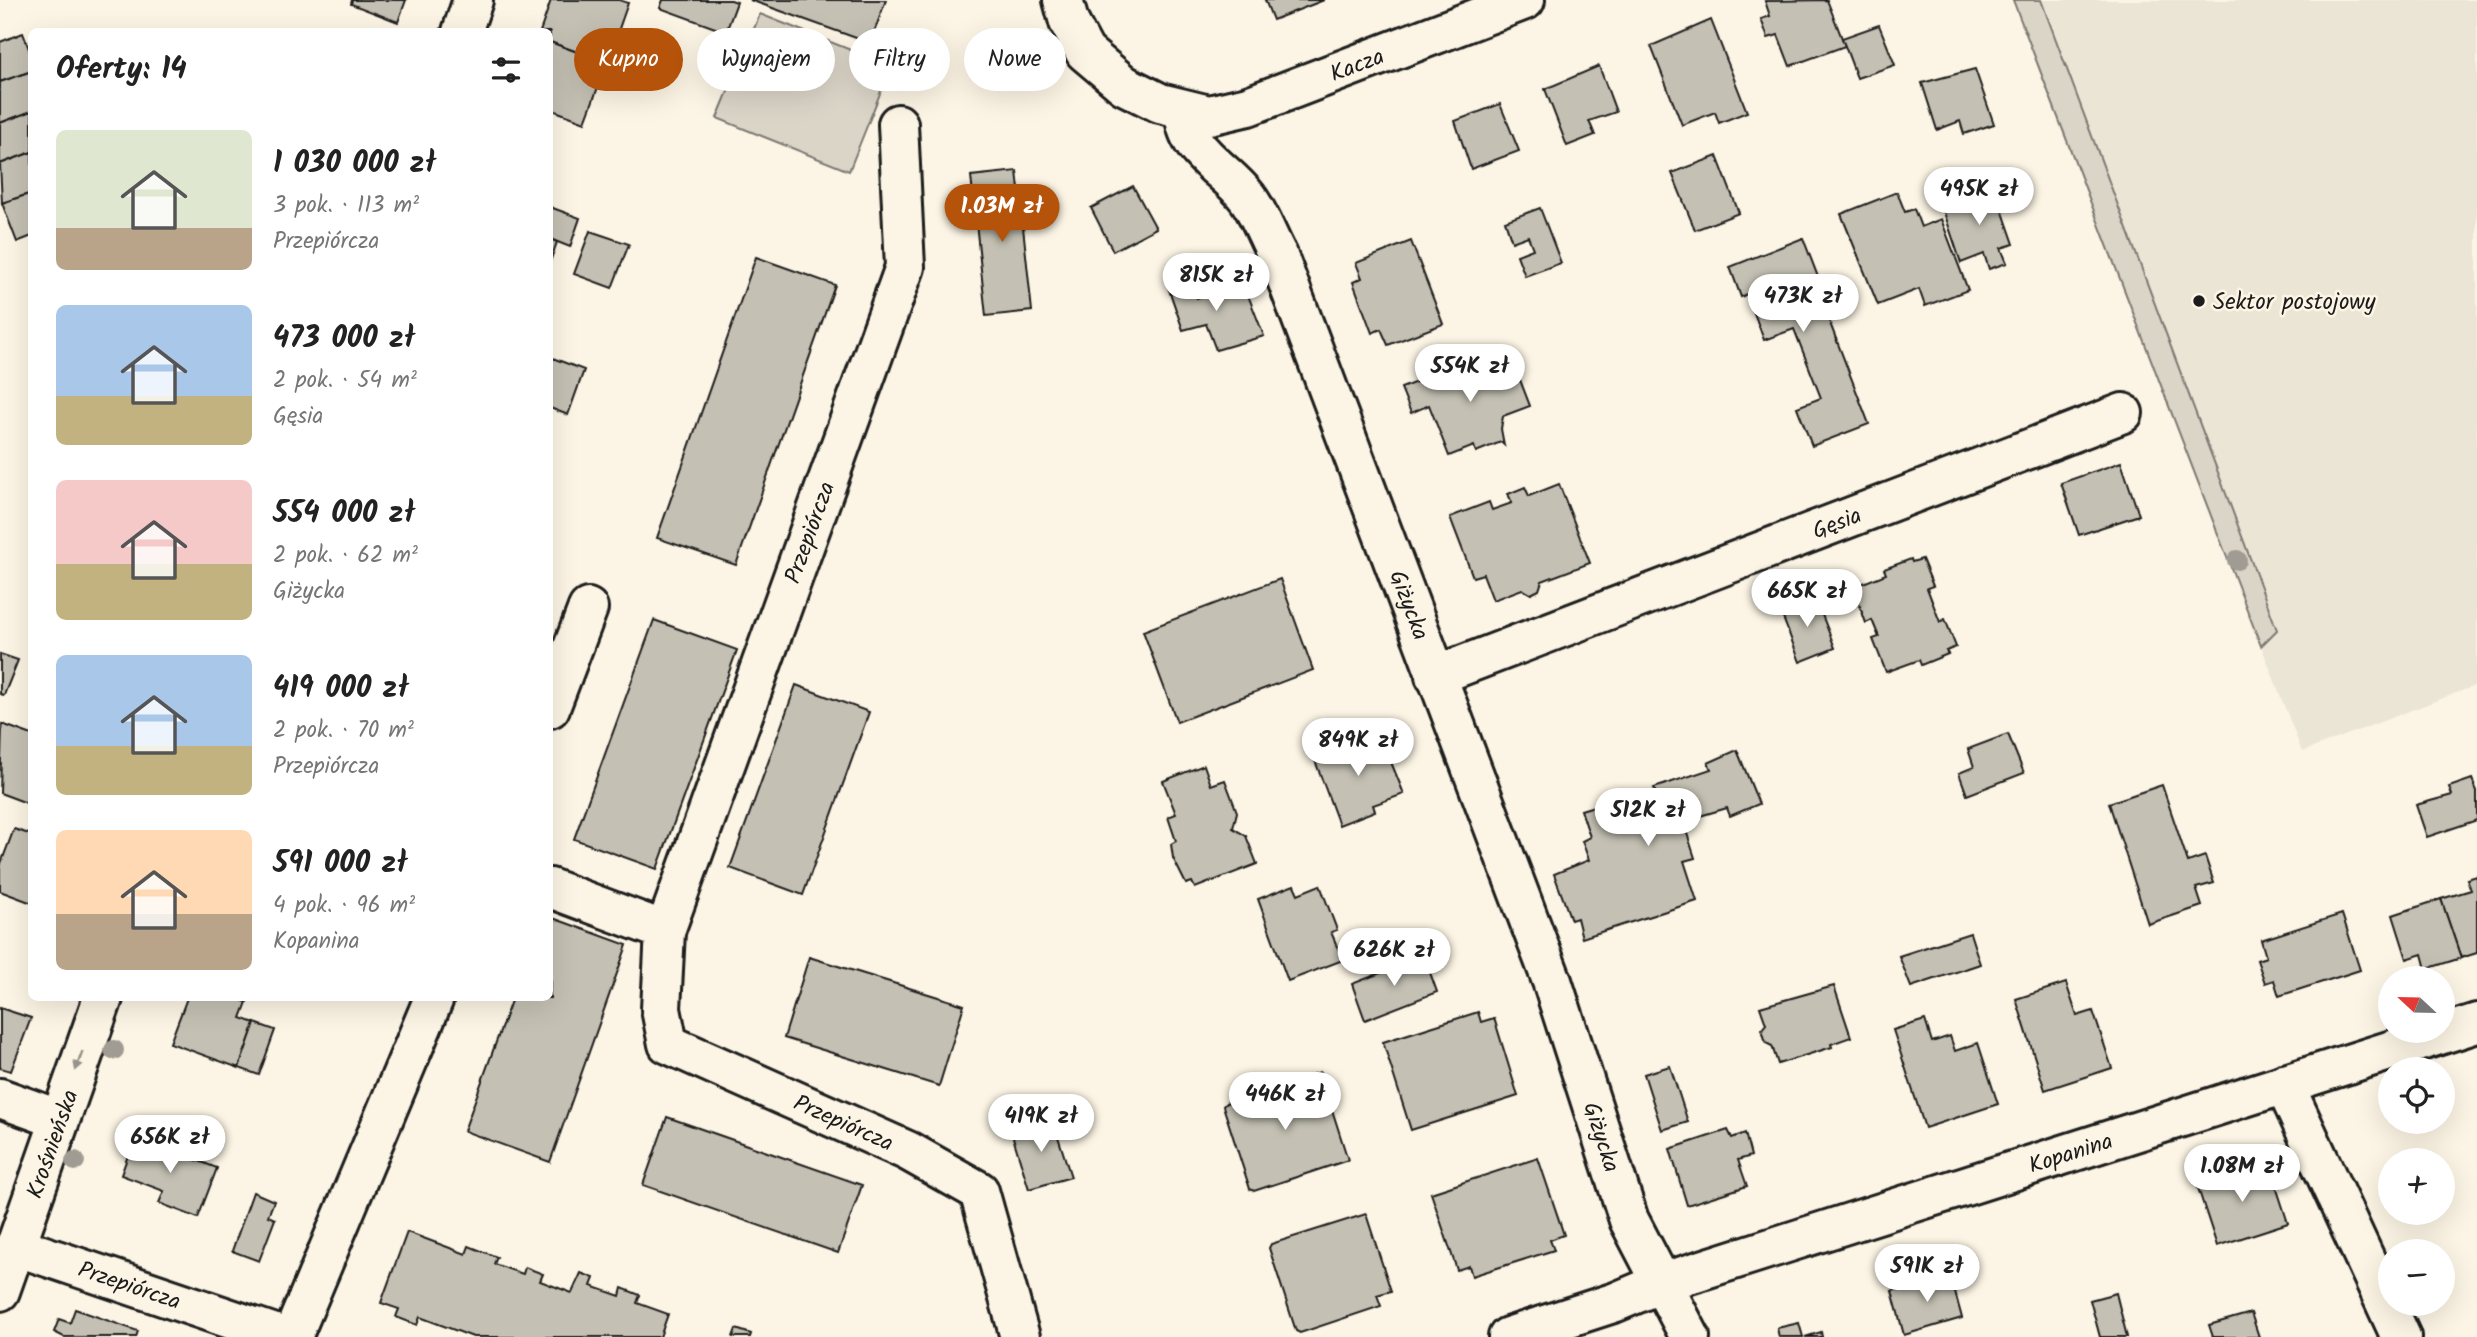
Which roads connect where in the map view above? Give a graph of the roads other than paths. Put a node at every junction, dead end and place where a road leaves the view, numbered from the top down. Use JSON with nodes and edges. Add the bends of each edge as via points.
{"nodes":[{"id":1,"x":473,"y":0,"type":"edge"},
{"id":2,"x":1063,"y":0,"type":"edge"},
{"id":3,"x":1525,"y":0,"type":"edge"},
{"id":4,"x":463,"y":28,"type":"edge"},
{"id":5,"x":1185,"y":110,"type":"junction"},
{"id":6,"x":898,"y":124,"type":"dead end"},
{"id":7,"x":2123,"y":413,"type":"dead end"},
{"id":8,"x":588,"y":608,"type":"dead end"},
{"id":9,"x":1435,"y":676,"type":"junction"},
{"id":10,"x":553,"y":700,"type":"edge"},
{"id":11,"x":553,"y":889,"type":"edge"},
{"id":12,"x":665,"y":931,"type":"junction"},
{"id":13,"x":102,"y":1001,"type":"edge"},
{"id":14,"x":433,"y":1001,"type":"edge"},
{"id":15,"x":2477,"y":1023,"type":"edge"},
{"id":16,"x":2284,"y":1084,"type":"junction"},
{"id":17,"x":0,"y":1098,"type":"edge"},
{"id":18,"x":58,"y":1119,"type":"junction"},
{"id":19,"x":15,"y":1246,"type":"junction"},
{"id":20,"x":1661,"y":1283,"type":"junction"},
{"id":21,"x":0,"y":1291,"type":"edge"},
{"id":22,"x":284,"y":1337,"type":"edge"},
{"id":23,"x":292,"y":1337,"type":"edge"},
{"id":24,"x":1020,"y":1337,"type":"edge"},
{"id":25,"x":1508,"y":1337,"type":"edge"},
{"id":26,"x":1689,"y":1337,"type":"edge"},
{"id":27,"x":2402,"y":1337,"type":"edge"}],
"edges":[{"from":1,"to":4,"type":"street"},
{"from":2,"to":5,"type":"street","via":[[1074,32],[1093,62],[1137,93]]},
{"from":3,"to":5,"type":"street","name":"Kacza","via":[[1248,106],[1209,115]]},
{"from":5,"to":9,"type":"street","name":"Giżycka","via":[[1190,139],[1248,198],[1278,256]]},
{"from":6,"to":12,"type":"street","name":"Przepiórcza","via":[[905,267]]},
{"from":7,"to":9,"type":"street","name":"Gęsia"},
{"from":8,"to":10,"type":"street"},
{"from":9,"to":20,"type":"street","name":"Giżycka","via":[[1552,981],[1629,1220]]},
{"from":11,"to":12,"type":"street"},
{"from":12,"to":24,"type":"street","name":"Przepiórcza","via":[[661,1009],[668,1044],[908,1151],[979,1191]]},
{"from":13,"to":18,"type":"street","name":"Krośnieńska","one_way":true},
{"from":14,"to":23,"type":"street"},
{"from":15,"to":16,"type":"street","name":"Kopanina"},
{"from":16,"to":20,"type":"street","name":"Kopanina"},
{"from":16,"to":27,"type":"street"},
{"from":17,"to":18,"type":"street"},
{"from":18,"to":19,"type":"street","name":"Krośnieńska"},
{"from":19,"to":21,"type":"street","name":"Krośnieńska"},
{"from":19,"to":22,"type":"street","name":"Przepiórcza"},
{"from":20,"to":25,"type":"street"},
{"from":20,"to":26,"type":"street","name":"Giżycka"}]}
